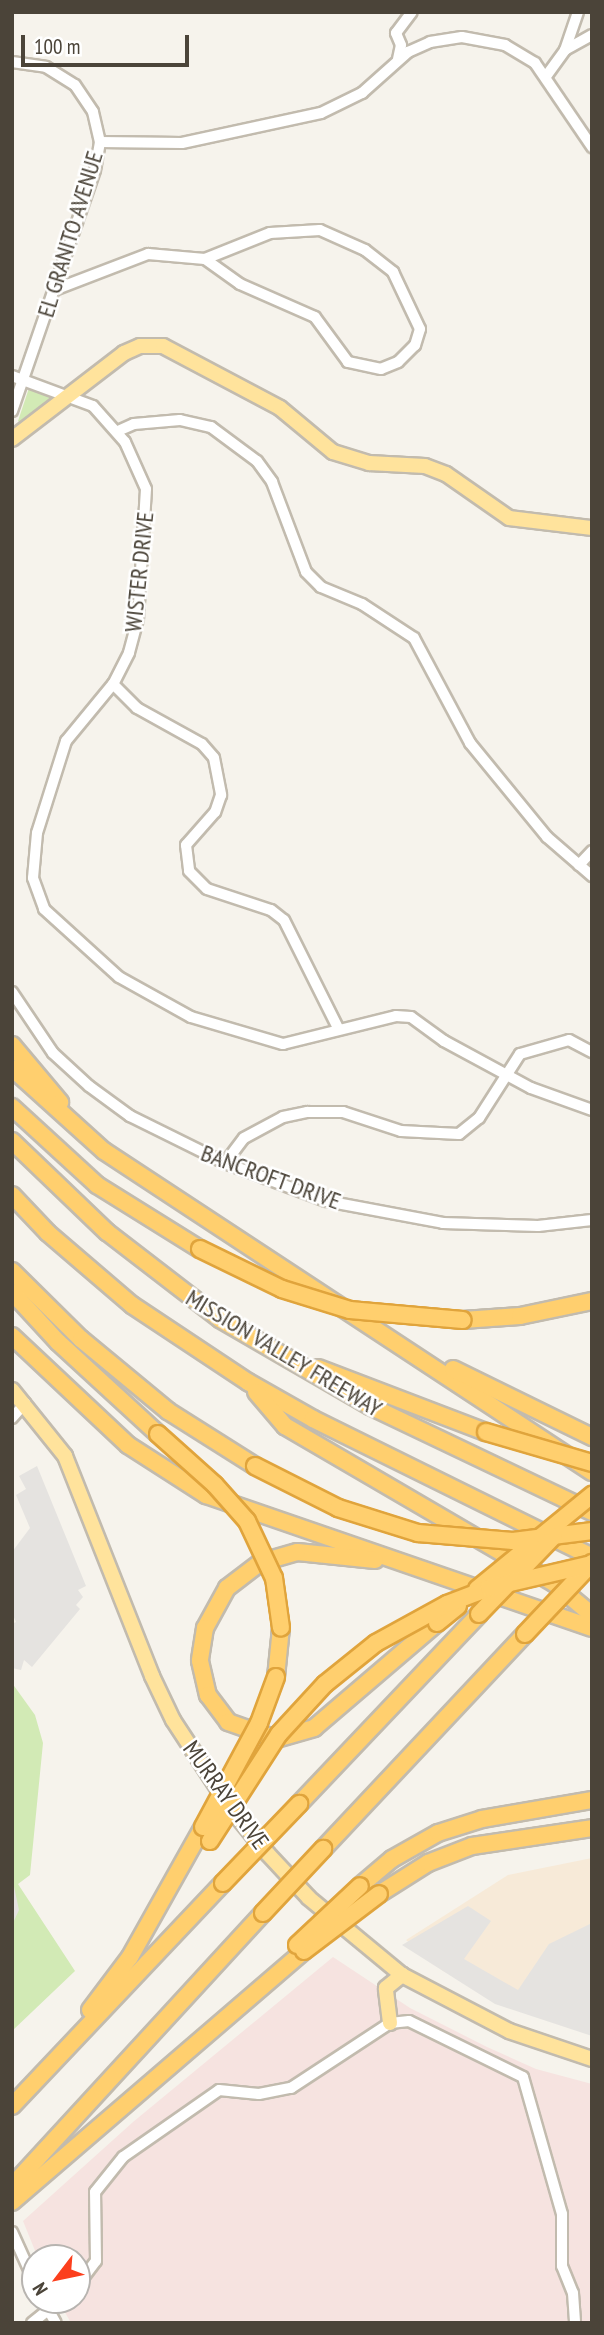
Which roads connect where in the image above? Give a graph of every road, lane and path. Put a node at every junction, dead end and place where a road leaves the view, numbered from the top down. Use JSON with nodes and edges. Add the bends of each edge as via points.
{"nodes":[{"id":1,"x":412,"y":12,"type":"edge"},
{"id":2,"x":578,"y":12,"type":"edge"},
{"id":3,"x":592,"y":35,"type":"edge"},
{"id":4,"x":565,"y":50,"type":"junction"},
{"id":5,"x":398,"y":59,"type":"junction"},
{"id":6,"x":12,"y":62,"type":"edge"},
{"id":7,"x":547,"y":75,"type":"junction"},
{"id":8,"x":100,"y":142,"type":"junction"},
{"id":9,"x":592,"y":147,"type":"edge"},
{"id":10,"x":205,"y":259,"type":"junction"},
{"id":11,"x":54,"y":290,"type":"junction"},
{"id":12,"x":18,"y":378,"type":"edge"},
{"id":13,"x":71,"y":396,"type":"junction"},
{"id":14,"x":12,"y":411,"type":"edge"},
{"id":15,"x":118,"y":431,"type":"junction"},
{"id":16,"x":12,"y":439,"type":"edge"},
{"id":17,"x":592,"y":528,"type":"edge"},
{"id":18,"x":113,"y":684,"type":"junction"},
{"id":19,"x":592,"y":851,"type":"edge"},
{"id":20,"x":579,"y":866,"type":"junction"},
{"id":21,"x":592,"y":876,"type":"edge"},
{"id":22,"x":12,"y":992,"type":"edge"},
{"id":23,"x":338,"y":1028,"type":"junction"},
{"id":24,"x":12,"y":1045,"type":"edge"},
{"id":25,"x":592,"y":1052,"type":"edge"},
{"id":26,"x":12,"y":1068,"type":"edge"},
{"id":27,"x":507,"y":1072,"type":"junction"},
{"id":28,"x":12,"y":1107,"type":"edge"},
{"id":29,"x":592,"y":1110,"type":"edge"},
{"id":30,"x":12,"y":1141,"type":"edge"},
{"id":31,"x":225,"y":1163,"type":"junction"},
{"id":32,"x":153,"y":1180,"type":"junction"},
{"id":33,"x":12,"y":1195,"type":"edge"},
{"id":34,"x":592,"y":1220,"type":"edge"},
{"id":35,"x":12,"y":1271,"type":"edge"},
{"id":36,"x":12,"y":1292,"type":"edge"},
{"id":37,"x":592,"y":1301,"type":"edge"},
{"id":38,"x":369,"y":1322,"type":"junction"},
{"id":39,"x":12,"y":1336,"type":"edge"},
{"id":40,"x":273,"y":1350,"type":"junction"},
{"id":41,"x":248,"y":1382,"type":"junction"},
{"id":42,"x":12,"y":1390,"type":"edge"},
{"id":43,"x":25,"y":1403,"type":"junction"},
{"id":44,"x":12,"y":1418,"type":"edge"},
{"id":45,"x":592,"y":1437,"type":"edge"},
{"id":46,"x":592,"y":1463,"type":"edge"},
{"id":47,"x":592,"y":1472,"type":"edge"},
{"id":48,"x":592,"y":1495,"type":"edge"},
{"id":49,"x":592,"y":1512,"type":"edge"},
{"id":50,"x":592,"y":1531,"type":"edge"},
{"id":51,"x":592,"y":1557,"type":"edge"},
{"id":52,"x":592,"y":1564,"type":"edge"},
{"id":53,"x":429,"y":1570,"type":"junction"},
{"id":54,"x":592,"y":1615,"type":"edge"},
{"id":55,"x":592,"y":1628,"type":"edge"},
{"id":56,"x":592,"y":1800,"type":"edge"},
{"id":57,"x":592,"y":1828,"type":"edge"},
{"id":58,"x":206,"y":1834,"type":"junction"},
{"id":59,"x":300,"y":1948,"type":"junction"},
{"id":60,"x":402,"y":1975,"type":"junction"},
{"id":61,"x":390,"y":2022,"type":"junction"},
{"id":62,"x":592,"y":2059,"type":"edge"},
{"id":63,"x":40,"y":2076,"type":"junction"},
{"id":64,"x":12,"y":2106,"type":"edge"},
{"id":65,"x":12,"y":2186,"type":"edge"},
{"id":66,"x":12,"y":2202,"type":"edge"},
{"id":67,"x":13,"y":2235,"type":"edge"},
{"id":68,"x":21,"y":2252,"type":"edge"},
{"id":69,"x":91,"y":2268,"type":"edge"},
{"id":70,"x":575,"y":2323,"type":"edge"}],
"edges":[{"from":1,"to":5,"type":"street","via":[[396,33],[401,45]]},
{"from":2,"to":4,"type":"street"},
{"from":3,"to":4,"type":"street"},
{"from":4,"to":7,"type":"street"},
{"from":5,"to":7,"type":"street","via":[[430,42],[473,37],[516,50]]},
{"from":5,"to":8,"type":"street","via":[[362,93],[321,113],[182,143]]},
{"from":6,"to":8,"type":"street","name":"EL GRANITO AVENUE","via":[[46,67],[75,85],[93,112]]},
{"from":7,"to":9,"type":"street"},
{"from":8,"to":11,"type":"street","name":"EL GRANITO AVENUE"},
{"from":10,"to":10,"type":"street","via":[[240,284],[308,312],[326,329],[336,349],[357,366],[393,365],[410,352],[418,337],[420,329],[393,272],[338,236],[320,230],[270,233]]},
{"from":10,"to":11,"type":"street","via":[[148,254]]},
{"from":11,"to":12,"type":"street","name":"EL GRANITO AVENUE"},
{"from":12,"to":13,"type":"street","name":"WISTER DRIVE"},
{"from":12,"to":14,"type":"street","name":"EL GRANITO AVENUE"},
{"from":13,"to":15,"type":"street","name":"WISTER DRIVE","via":[[93,406]]},
{"from":13,"to":16,"type":"main road"},
{"from":13,"to":17,"type":"main road","via":[[131,349],[163,346],[271,402],[333,452],[369,463],[425,466],[446,474],[509,518]]},
{"from":15,"to":18,"type":"street","name":"WISTER DRIVE","via":[[143,477],[146,514],[138,619]]},
{"from":15,"to":20,"type":"street","via":[[134,424],[180,421],[211,427],[257,461],[272,482],[311,578],[393,621],[414,638],[470,743],[548,837]]},
{"from":18,"to":23,"type":"street","via":[[137,708],[202,744],[214,758],[221,794],[215,812],[186,845],[189,871],[207,889],[271,910],[284,920]]},
{"from":18,"to":23,"type":"street","name":"WISTER DRIVE","via":[[66,741],[57,760],[37,833],[33,878],[44,909],[119,977],[191,1017],[284,1044]]},
{"from":19,"to":20,"type":"street"},
{"from":20,"to":21,"type":"street"},
{"from":22,"to":31,"type":"street","name":"BANCROFT DRIVE","via":[[53,1053],[89,1086],[130,1116]]},
{"from":23,"to":27,"type":"street","name":"WISTER DRIVE","via":[[411,1017],[452,1046]]},
{"from":24,"to":32,"type":"highway","via":[[75,1118]]},
{"from":25,"to":27,"type":"street","via":[[569,1040],[535,1047],[520,1054]]},
{"from":26,"to":32,"type":"highway","via":[[104,1152]]},
{"from":27,"to":29,"type":"street","name":"WISTER DRIVE","via":[[562,1102]]},
{"from":27,"to":31,"type":"street","via":[[480,1118],[458,1134],[401,1131],[343,1112],[307,1112],[283,1117],[244,1138]]},
{"from":28,"to":37,"type":"highway","bridge":true,"via":[[97,1185],[200,1249],[282,1289],[350,1310],[463,1320],[520,1316]]},
{"from":30,"to":40,"type":"highway","name":"MISSION VALLEY FREEWAY","via":[[59,1188],[170,1283]]},
{"from":31,"to":34,"type":"street","name":"BANCROFT DRIVE","via":[[326,1201],[443,1223],[538,1226]]},
{"from":32,"to":38,"type":"highway"},
{"from":33,"to":41,"type":"highway","name":"MISSION VALLEY FREEWAY","via":[[48,1233],[132,1305]]},
{"from":35,"to":50,"type":"highway","bridge":true,"via":[[81,1339],[168,1411],[255,1466],[338,1508],[418,1533],[513,1541]]},
{"from":36,"to":58,"type":"highway","bridge":true,"via":[[58,1342],[215,1485],[247,1521],[274,1578],[281,1628],[276,1677]]},
{"from":38,"to":45,"type":"highway"},
{"from":38,"to":47,"type":"highway"},
{"from":39,"to":53,"type":"highway","via":[[89,1411],[169,1476],[226,1505]]},
{"from":40,"to":46,"type":"highway","bridge":true,"via":[[486,1432]]},
{"from":40,"to":49,"type":"highway","name":"MISSION VALLEY FREEWAY","via":[[370,1406]]},
{"from":41,"to":51,"type":"highway","name":"MISSION VALLEY FREEWAY","via":[[313,1419]]},
{"from":41,"to":54,"type":"highway","via":[[285,1426],[554,1583]]},
{"from":42,"to":43,"type":"main road","name":"MURRAY DRIVE"},
{"from":43,"to":44,"type":"street"},
{"from":43,"to":60,"type":"main road","name":"MURRAY DRIVE","via":[[69,1465],[152,1676],[197,1759],[232,1810],[309,1898]]},
{"from":48,"to":53,"type":"highway","bridge":true,"via":[[331,1715],[296,1736],[276,1740],[243,1731],[216,1709],[202,1679],[201,1644],[209,1617],[227,1588],[261,1562],[314,1551]]},
{"from":48,"to":63,"type":"highway","bridge":true},
{"from":52,"to":58,"type":"highway","bridge":true,"via":[[489,1588],[447,1604],[376,1643],[325,1684],[279,1734]]},
{"from":52,"to":65,"type":"highway","bridge":true},
{"from":53,"to":55,"type":"highway"},
{"from":56,"to":59,"type":"highway","bridge":true,"via":[[530,1809],[438,1833],[392,1859]]},
{"from":57,"to":59,"type":"highway","bridge":true,"via":[[449,1854],[379,1894]]},
{"from":58,"to":63,"type":"highway","via":[[130,1957]]},
{"from":59,"to":66,"type":"highway"},
{"from":60,"to":61,"type":"main road","via":[[386,1988]]},
{"from":60,"to":62,"type":"main road","name":"MURRAY DRIVE","via":[[509,2031]]},
{"from":61,"to":69,"type":"street","via":[[291,2088],[259,2094],[219,2090],[123,2157],[96,2192],[96,2261]]},
{"from":61,"to":70,"type":"street","via":[[410,2021],[523,2077],[530,2089],[533,2125],[562,2214],[562,2257]]},
{"from":63,"to":64,"type":"highway"},
{"from":67,"to":68,"type":"street"}]}
